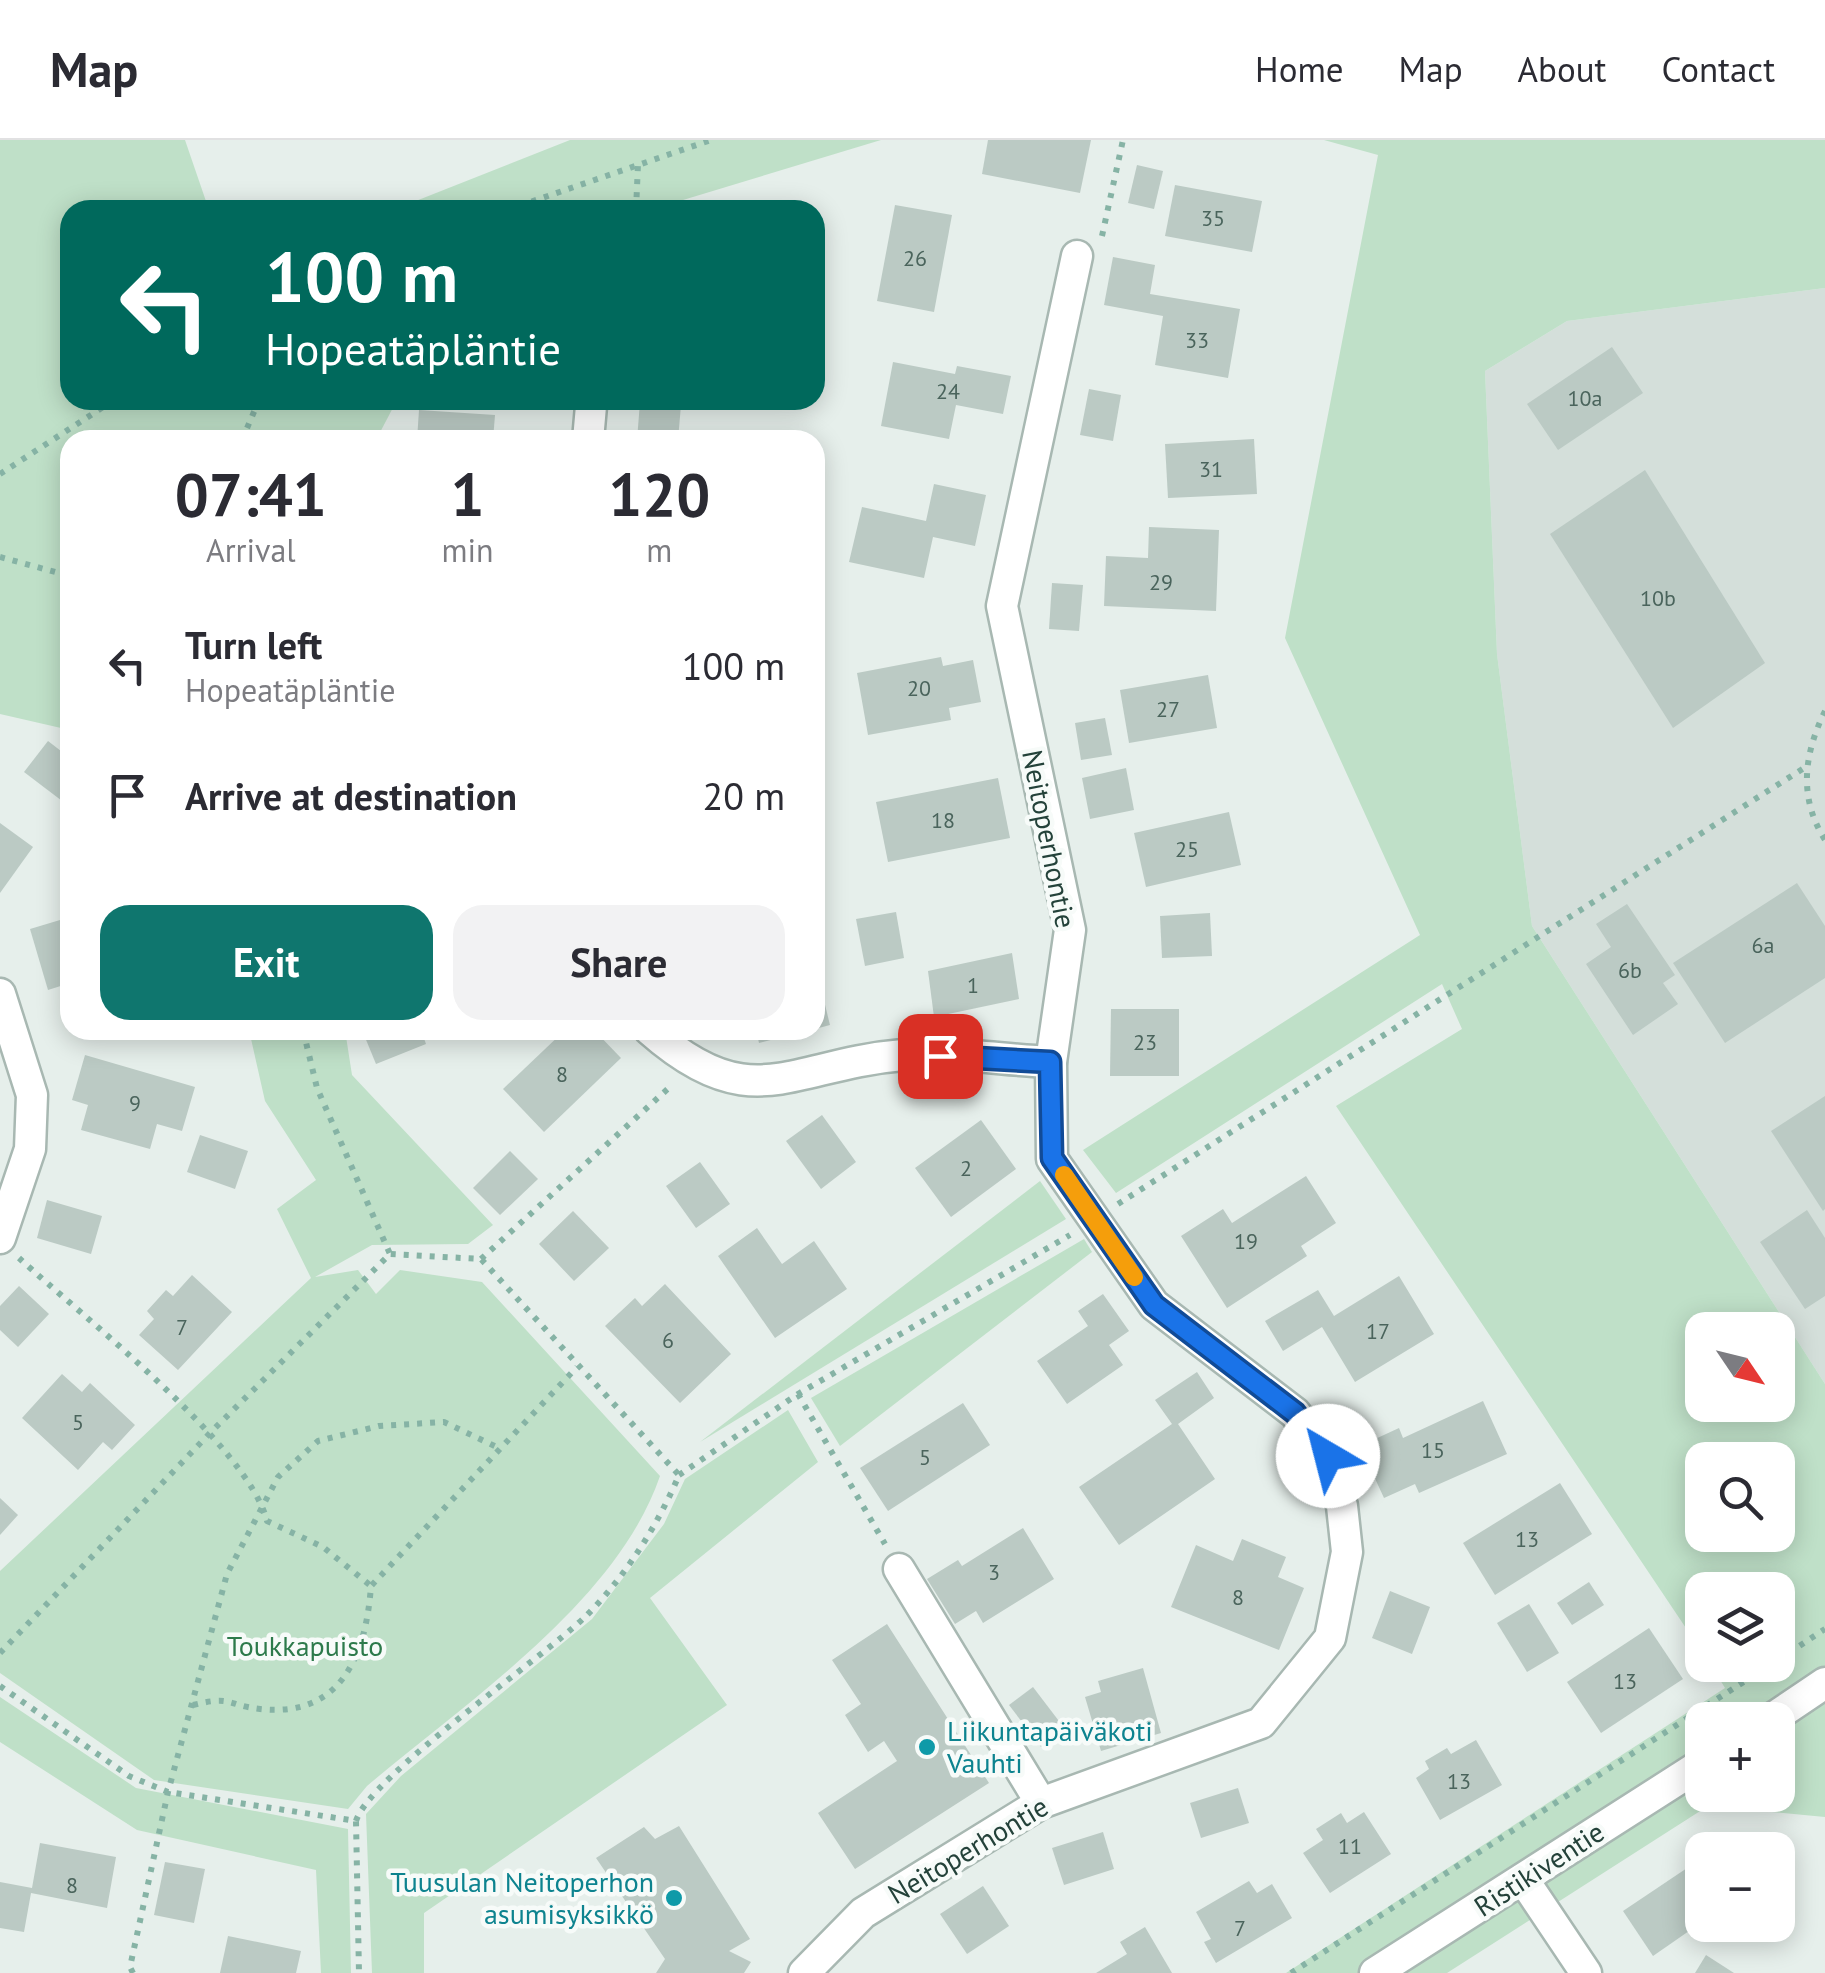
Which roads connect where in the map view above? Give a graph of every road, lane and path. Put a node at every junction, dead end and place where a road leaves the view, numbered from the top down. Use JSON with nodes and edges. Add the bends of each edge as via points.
{"nodes":[{"id":1,"x":711,"y":140,"type":"edge"},
{"id":2,"x":1123,"y":140,"type":"edge"},
{"id":3,"x":638,"y":164,"type":"junction"},
{"id":4,"x":536,"y":200,"type":"edge"},
{"id":5,"x":636,"y":200,"type":"edge"},
{"id":6,"x":1089,"y":248,"type":"joint"},
{"id":7,"x":99,"y":410,"type":"edge"},
{"id":8,"x":68,"y":430,"type":"edge"},
{"id":9,"x":60,"y":435,"type":"edge"},
{"id":10,"x":0,"y":474,"type":"edge"},
{"id":11,"x":0,"y":557,"type":"edge"},
{"id":12,"x":60,"y":573,"type":"edge"},
{"id":13,"x":1825,"y":711,"type":"edge"},
{"id":14,"x":1804,"y":768,"type":"junction"},
{"id":15,"x":1825,"y":840,"type":"edge"},
{"id":16,"x":0,"y":994,"type":"edge"},
{"id":17,"x":306,"y":1040,"type":"edge"},
{"id":18,"x":661,"y":1040,"type":"edge"},
{"id":19,"x":1050,"y":1062,"type":"junction"},
{"id":20,"x":688,"y":1064,"type":"junction"},
{"id":21,"x":1095,"y":1220,"type":"junction"},
{"id":22,"x":7,"y":1246,"type":"edge"},
{"id":23,"x":390,"y":1254,"type":"junction"},
{"id":24,"x":481,"y":1259,"type":"junction"},
{"id":25,"x":577,"y":1368,"type":"junction"},
{"id":26,"x":798,"y":1394,"type":"junction"},
{"id":27,"x":210,"y":1433,"type":"junction"},
{"id":28,"x":501,"y":1449,"type":"junction"},
{"id":29,"x":679,"y":1475,"type":"junction"},
{"id":30,"x":262,"y":1502,"type":"junction"},
{"id":31,"x":900,"y":1569,"type":"joint"},
{"id":32,"x":371,"y":1586,"type":"junction"},
{"id":33,"x":1825,"y":1630,"type":"edge"},
{"id":34,"x":1795,"y":1649,"type":"edge"},
{"id":35,"x":0,"y":1653,"type":"edge"},
{"id":36,"x":1744,"y":1682,"type":"edge"},
{"id":37,"x":1825,"y":1683,"type":"edge"},
{"id":38,"x":0,"y":1686,"type":"edge"},
{"id":39,"x":1795,"y":1703,"type":"edge"},
{"id":40,"x":193,"y":1706,"type":"junction"},
{"id":41,"x":1685,"y":1775,"type":"edge"},
{"id":42,"x":168,"y":1792,"type":"junction"},
{"id":43,"x":1041,"y":1803,"type":"junction"},
{"id":44,"x":356,"y":1821,"type":"junction"},
{"id":45,"x":1523,"y":1879,"type":"junction"},
{"id":46,"x":133,"y":1973,"type":"edge"},
{"id":47,"x":359,"y":1973,"type":"edge"},
{"id":48,"x":804,"y":1973,"type":"edge"},
{"id":49,"x":1291,"y":1973,"type":"edge"},
{"id":50,"x":1375,"y":1973,"type":"edge"},
{"id":51,"x":1586,"y":1973,"type":"edge"}],
"edges":[{"from":1,"to":3,"type":"path"},
{"from":2,"to":6,"type":"path"},
{"from":3,"to":4,"type":"path"},
{"from":3,"to":5,"type":"path"},
{"from":6,"to":19,"type":"street","name":"Neitoperhontie","via":[[1002,606],[1070,930]]},
{"from":7,"to":8,"type":"path"},
{"from":9,"to":10,"type":"path"},
{"from":11,"to":12,"type":"path"},
{"from":13,"to":14,"type":"path"},
{"from":14,"to":15,"type":"path","via":[[1808,801]]},
{"from":14,"to":21,"type":"path"},
{"from":16,"to":22,"type":"street","via":[[32,1095],[30,1148]]},
{"from":17,"to":23,"type":"path","via":[[318,1088]]},
{"from":18,"to":20,"type":"street"},
{"from":19,"to":20,"type":"street","via":[[904,1055],[757,1084]]},
{"from":19,"to":21,"type":"street","name":"Neitoperhontie","via":[[1052,1158]]},
{"from":20,"to":24,"type":"path"},
{"from":21,"to":26,"type":"path"},
{"from":21,"to":43,"type":"street","name":"Neitoperhontie","via":[[1154,1305],[1295,1413],[1328,1456],[1348,1552],[1330,1638],[1261,1723]]},
{"from":22,"to":27,"type":"path"},
{"from":23,"to":24,"type":"path"},
{"from":23,"to":27,"type":"path"},
{"from":24,"to":25,"type":"path"},
{"from":25,"to":28,"type":"path"},
{"from":25,"to":29,"type":"path"},
{"from":26,"to":29,"type":"path"},
{"from":26,"to":31,"type":"path"},
{"from":27,"to":30,"type":"path"},
{"from":27,"to":35,"type":"path"},
{"from":28,"to":30,"type":"path","via":[[444,1422],[379,1426],[318,1441],[278,1477]]},
{"from":28,"to":32,"type":"path"},
{"from":29,"to":44,"type":"path","via":[[660,1520],[587,1615],[398,1772]]},
{"from":30,"to":32,"type":"path","via":[[267,1521],[323,1548]]},
{"from":30,"to":40,"type":"path","via":[[227,1574]]},
{"from":31,"to":43,"type":"street"},
{"from":32,"to":40,"type":"path","via":[[367,1634],[343,1680],[303,1709],[258,1709],[224,1698]]},
{"from":33,"to":34,"type":"path"},
{"from":36,"to":49,"type":"path"},
{"from":37,"to":39,"type":"street"},
{"from":38,"to":42,"type":"path","via":[[129,1776]]},
{"from":40,"to":42,"type":"path"},
{"from":41,"to":45,"type":"street","name":"Ristikiventie"},
{"from":42,"to":44,"type":"path"},
{"from":42,"to":46,"type":"path"},
{"from":43,"to":48,"type":"street","name":"Neitoperhontie","via":[[863,1912]]},
{"from":44,"to":47,"type":"path"},
{"from":45,"to":50,"type":"street","name":"Ristikiventie"},
{"from":45,"to":51,"type":"street"}]}
